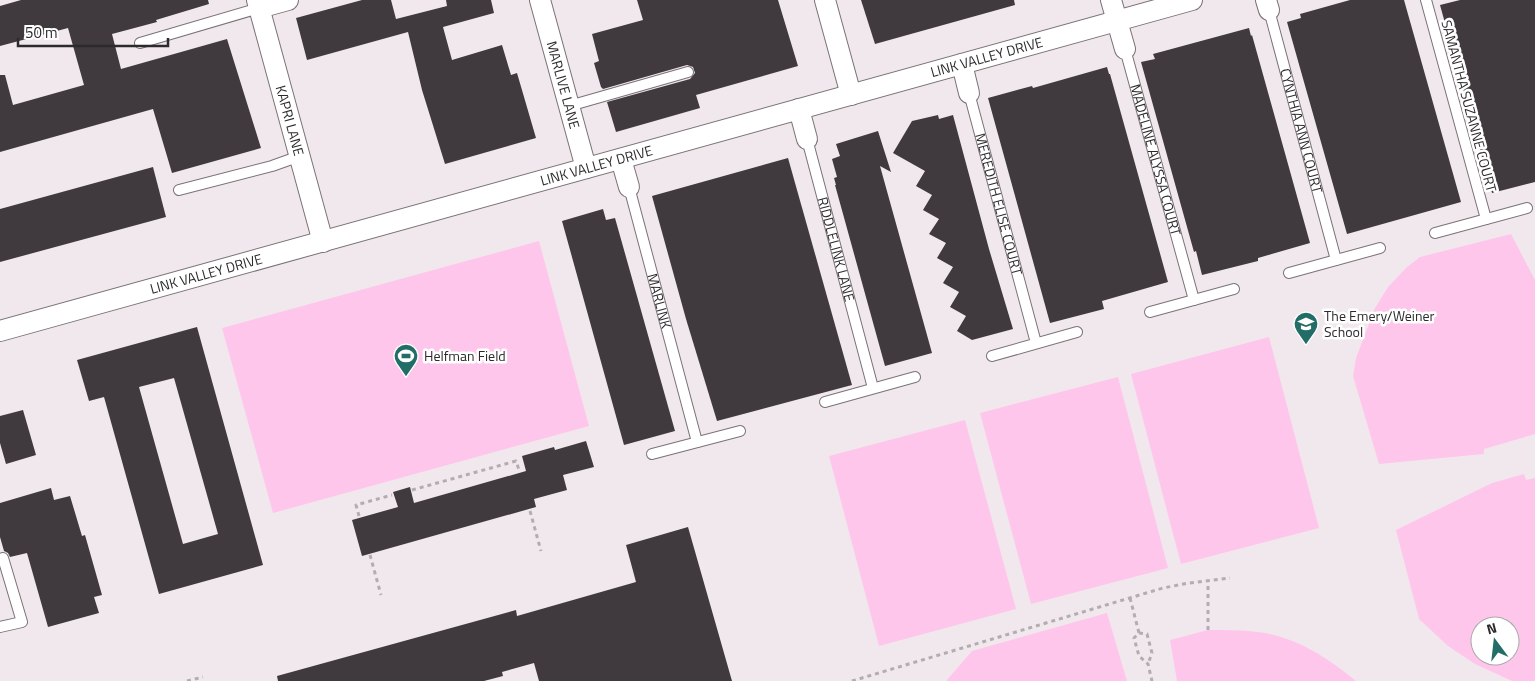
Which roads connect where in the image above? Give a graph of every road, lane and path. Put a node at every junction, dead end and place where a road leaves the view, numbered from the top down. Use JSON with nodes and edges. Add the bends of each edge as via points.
{"nodes":[{"id":1,"x":288,"y":0,"type":"edge"},
{"id":2,"x":540,"y":0,"type":"edge"},
{"id":3,"x":825,"y":0,"type":"edge"},
{"id":4,"x":1111,"y":0,"type":"edge"},
{"id":5,"x":1192,"y":0,"type":"edge"},
{"id":6,"x":1426,"y":0,"type":"edge"},
{"id":7,"x":258,"y":4,"type":"edge"},
{"id":8,"x":1267,"y":5,"type":"edge"},
{"id":9,"x":1117,"y":21,"type":"junction"},
{"id":10,"x":140,"y":43,"type":"dead end"},
{"id":11,"x":1125,"y":50,"type":"joint"},
{"id":12,"x":962,"y":64,"type":"junction"},
{"id":13,"x":688,"y":72,"type":"dead end"},
{"id":14,"x":969,"y":93,"type":"joint"},
{"id":15,"x":851,"y":95,"type":"junction"},
{"id":16,"x":569,"y":106,"type":"junction"},
{"id":17,"x":799,"y":109,"type":"junction"},
{"id":18,"x":807,"y":139,"type":"joint"},
{"id":19,"x":300,"y":156,"type":"junction"},
{"id":20,"x":621,"y":159,"type":"junction"},
{"id":21,"x":586,"y":168,"type":"junction"},
{"id":22,"x":628,"y":187,"type":"joint"},
{"id":23,"x":178,"y":190,"type":"dead end"},
{"id":24,"x":1527,"y":208,"type":"dead end"},
{"id":25,"x":1486,"y":219,"type":"junction"},
{"id":26,"x":1435,"y":233,"type":"dead end"},
{"id":27,"x":323,"y":242,"type":"junction"},
{"id":28,"x":1380,"y":248,"type":"dead end"},
{"id":29,"x":1336,"y":260,"type":"junction"},
{"id":30,"x":1289,"y":273,"type":"dead end"},
{"id":31,"x":1234,"y":289,"type":"dead end"},
{"id":32,"x":1194,"y":300,"type":"junction"},
{"id":33,"x":1150,"y":312,"type":"dead end"},
{"id":34,"x":1,"y":328,"type":"edge"},
{"id":35,"x":1077,"y":332,"type":"dead end"},
{"id":36,"x":1036,"y":343,"type":"junction"},
{"id":37,"x":992,"y":356,"type":"dead end"},
{"id":38,"x":914,"y":377,"type":"dead end"},
{"id":39,"x":873,"y":388,"type":"junction"},
{"id":40,"x":825,"y":402,"type":"dead end"},
{"id":41,"x":740,"y":430,"type":"dead end"},
{"id":42,"x":697,"y":442,"type":"junction"},
{"id":43,"x":652,"y":454,"type":"dead end"},
{"id":44,"x":519,"y":470,"type":"dead end"},
{"id":45,"x":412,"y":490,"type":"dead end"},
{"id":46,"x":392,"y":495,"type":"dead end"},
{"id":47,"x":530,"y":511,"type":"dead end"},
{"id":48,"x":359,"y":516,"type":"dead end"},
{"id":49,"x":541,"y":551,"type":"dead end"},
{"id":50,"x":370,"y":555,"type":"dead end"},
{"id":51,"x":0,"y":559,"type":"edge"},
{"id":52,"x":1230,"y":578,"type":"dead end"},
{"id":53,"x":1208,"y":580,"type":"junction"},
{"id":54,"x":381,"y":595,"type":"dead end"},
{"id":55,"x":1130,"y":598,"type":"junction"},
{"id":56,"x":0,"y":627,"type":"edge"},
{"id":57,"x":1208,"y":630,"type":"dead end"},
{"id":58,"x":1139,"y":632,"type":"junction"},
{"id":59,"x":1148,"y":664,"type":"junction"},
{"id":60,"x":203,"y":677,"type":"dead end"},
{"id":61,"x":187,"y":681,"type":"edge"},
{"id":62,"x":852,"y":681,"type":"edge"},
{"id":63,"x":1152,"y":681,"type":"edge"}],
"edges":[{"from":1,"to":7,"type":"street"},
{"from":2,"to":16,"type":"street","name":"MARLIVE LANE"},
{"from":3,"to":15,"type":"street"},
{"from":4,"to":9,"type":"street","name":"MADELINE ALYSSA COURT"},
{"from":5,"to":9,"type":"street","name":"LINK VALLEY DRIVE"},
{"from":6,"to":25,"type":"lane","name":"SAMANTHA SUZANNE COURT"},
{"from":7,"to":10,"type":"lane"},
{"from":7,"to":19,"type":"street","name":"KAPRI LANE"},
{"from":8,"to":29,"type":"lane","name":"CYNTHIA ANN COURT"},
{"from":9,"to":11,"type":"street","name":"MADELINE ALYSSA COURT"},
{"from":9,"to":12,"type":"street","name":"LINK VALLEY DRIVE"},
{"from":11,"to":32,"type":"lane","name":"MADELINE ALYSSA COURT"},
{"from":12,"to":14,"type":"street","name":"MEREDITH ELISE COURT"},
{"from":12,"to":15,"type":"street","name":"LINK VALLEY DRIVE"},
{"from":13,"to":16,"type":"lane"},
{"from":14,"to":36,"type":"lane","name":"MEREDITH ELISE COURT"},
{"from":15,"to":17,"type":"street","name":"LINK VALLEY DRIVE"},
{"from":16,"to":21,"type":"street","name":"MARLIVE LANE"},
{"from":17,"to":18,"type":"street","name":"RIDDLELINK LANE"},
{"from":17,"to":20,"type":"street","name":"LINK VALLEY DRIVE"},
{"from":18,"to":39,"type":"lane","name":"RIDDLELINK LANE"},
{"from":19,"to":23,"type":"lane"},
{"from":19,"to":27,"type":"street","name":"KAPRI LANE"},
{"from":20,"to":21,"type":"street","name":"LINK VALLEY DRIVE"},
{"from":20,"to":22,"type":"street","name":"MARLINK"},
{"from":21,"to":27,"type":"street","name":"LINK VALLEY DRIVE"},
{"from":22,"to":42,"type":"lane","name":"MARLINK"},
{"from":24,"to":25,"type":"lane"},
{"from":25,"to":26,"type":"lane"},
{"from":27,"to":34,"type":"street","name":"LINK VALLEY DRIVE"},
{"from":28,"to":29,"type":"lane"},
{"from":29,"to":30,"type":"lane"},
{"from":31,"to":32,"type":"lane"},
{"from":32,"to":33,"type":"lane"},
{"from":35,"to":36,"type":"lane"},
{"from":36,"to":37,"type":"lane"},
{"from":38,"to":39,"type":"lane"},
{"from":39,"to":40,"type":"lane"},
{"from":41,"to":42,"type":"lane"},
{"from":42,"to":43,"type":"lane"},
{"from":44,"to":45,"type":"path","via":[[516,461]]},
{"from":46,"to":48,"type":"path","via":[[356,505]]},
{"from":47,"to":49,"type":"path"},
{"from":50,"to":54,"type":"path"},
{"from":51,"to":56,"type":"lane","via":[[3,558],[22,622]]},
{"from":52,"to":53,"type":"path"},
{"from":53,"to":55,"type":"path"},
{"from":53,"to":57,"type":"path"},
{"from":55,"to":58,"type":"path"},
{"from":55,"to":62,"type":"path"},
{"from":58,"to":59,"type":"path","via":[[1134,638],[1139,656]]},
{"from":58,"to":59,"type":"path","via":[[1147,634],[1152,653]]},
{"from":59,"to":63,"type":"path"},
{"from":60,"to":61,"type":"path"}]}
